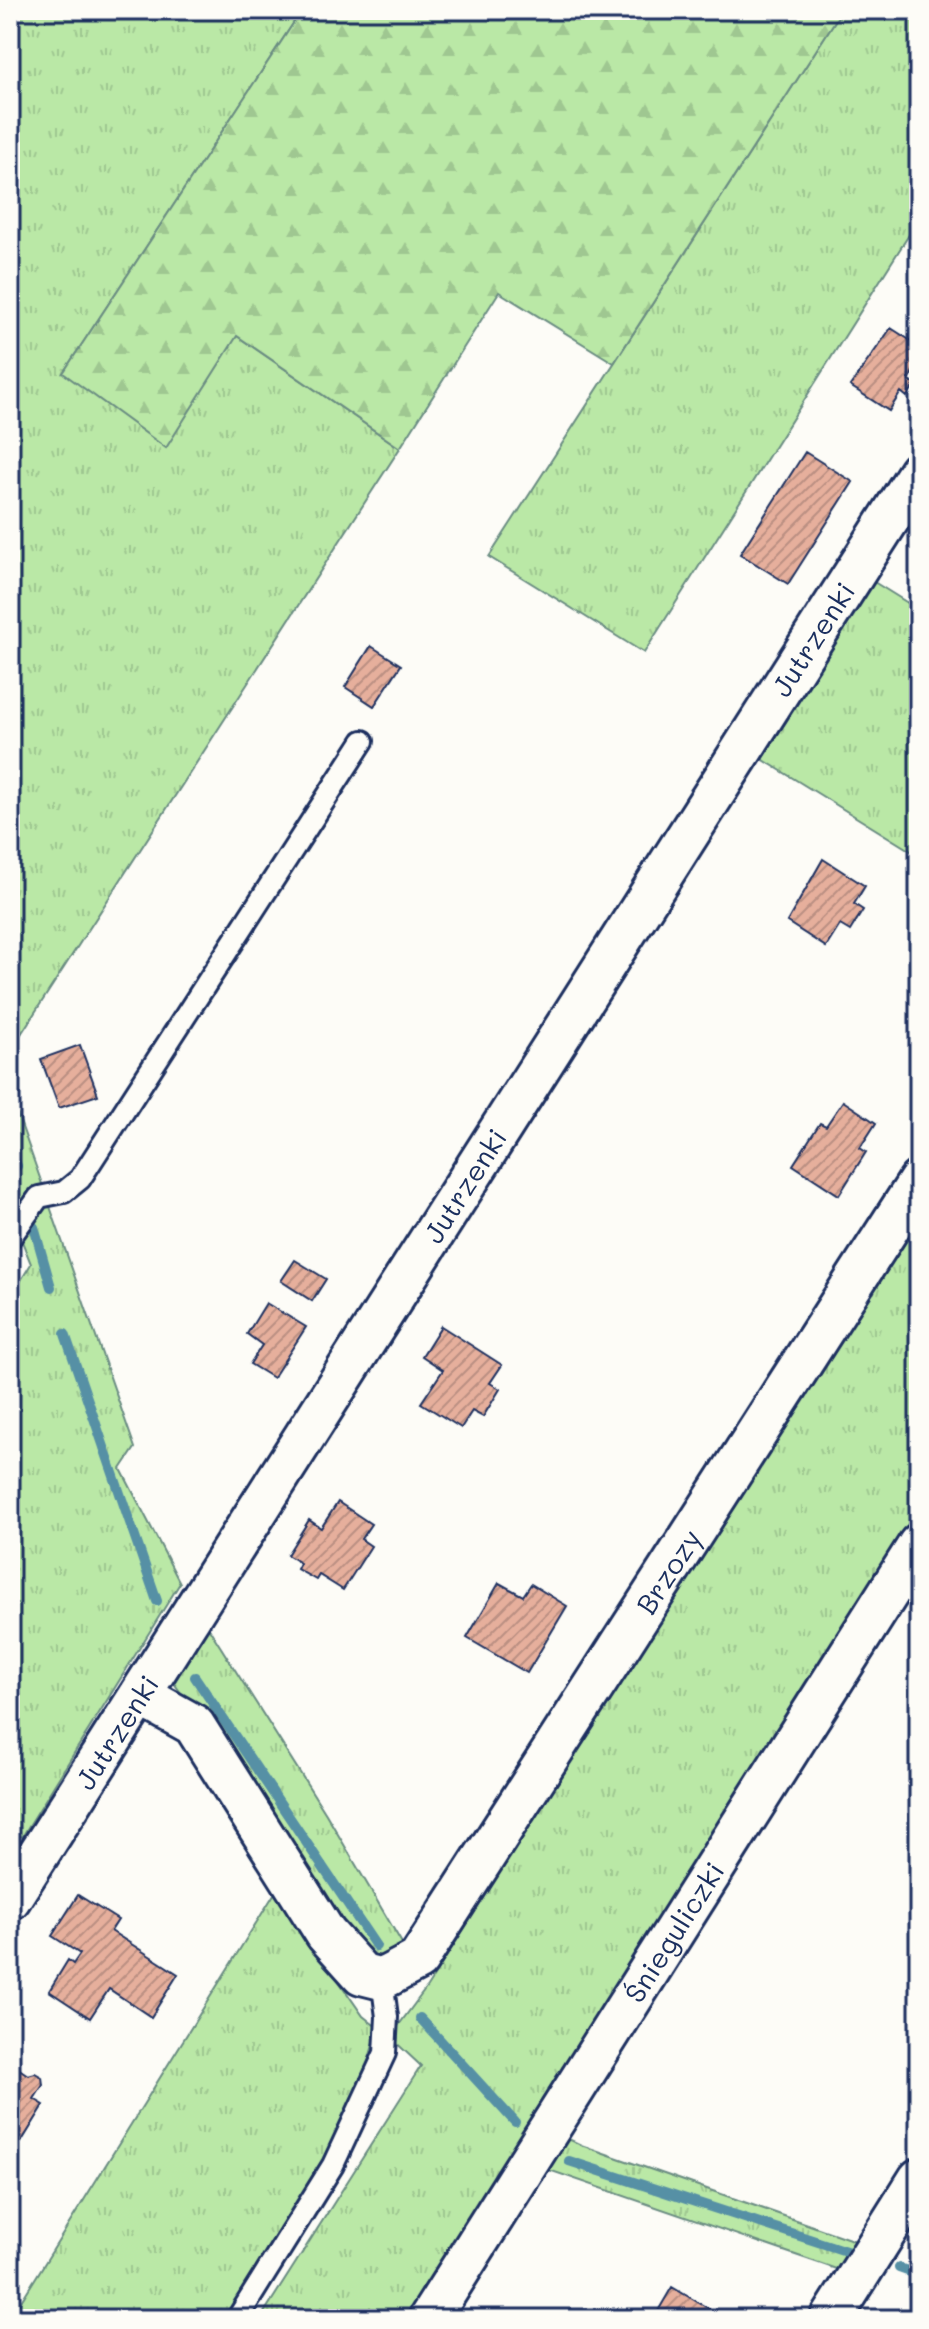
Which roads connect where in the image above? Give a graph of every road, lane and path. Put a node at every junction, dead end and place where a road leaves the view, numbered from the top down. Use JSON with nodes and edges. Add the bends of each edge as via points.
{"nodes":[{"id":1,"x":919,"y":472,"type":"edge"},
{"id":2,"x":363,"y":741,"type":"dead end"},
{"id":3,"x":919,"y":1181,"type":"edge"},
{"id":4,"x":10,"y":1238,"type":"edge"},
{"id":5,"x":919,"y":1544,"type":"edge"},
{"id":6,"x":142,"y":1696,"type":"junction"},
{"id":7,"x":10,"y":1899,"type":"edge"},
{"id":8,"x":382,"y":1979,"type":"junction"},
{"id":9,"x":919,"y":2179,"type":"edge"},
{"id":10,"x":237,"y":2319,"type":"edge"},
{"id":11,"x":429,"y":2319,"type":"edge"},
{"id":12,"x":831,"y":2319,"type":"edge"}],
"edges":[{"from":1,"to":6,"type":"street","name":"Jutrzenki"},
{"from":2,"to":4,"type":"lane","via":[[80,1179],[64,1192],[39,1197]]},
{"from":3,"to":8,"type":"street","name":"Brzozy","via":[[418,1960]]},
{"from":5,"to":11,"type":"street","name":"Śnieguliczki"},
{"from":6,"to":7,"type":"street","name":"Jutrzenki"},
{"from":6,"to":8,"type":"street","via":[[194,1725],[326,1934],[362,1974]]},
{"from":8,"to":10,"type":"lane","via":[[385,2053],[333,2165]]},
{"from":9,"to":12,"type":"street"}]}
